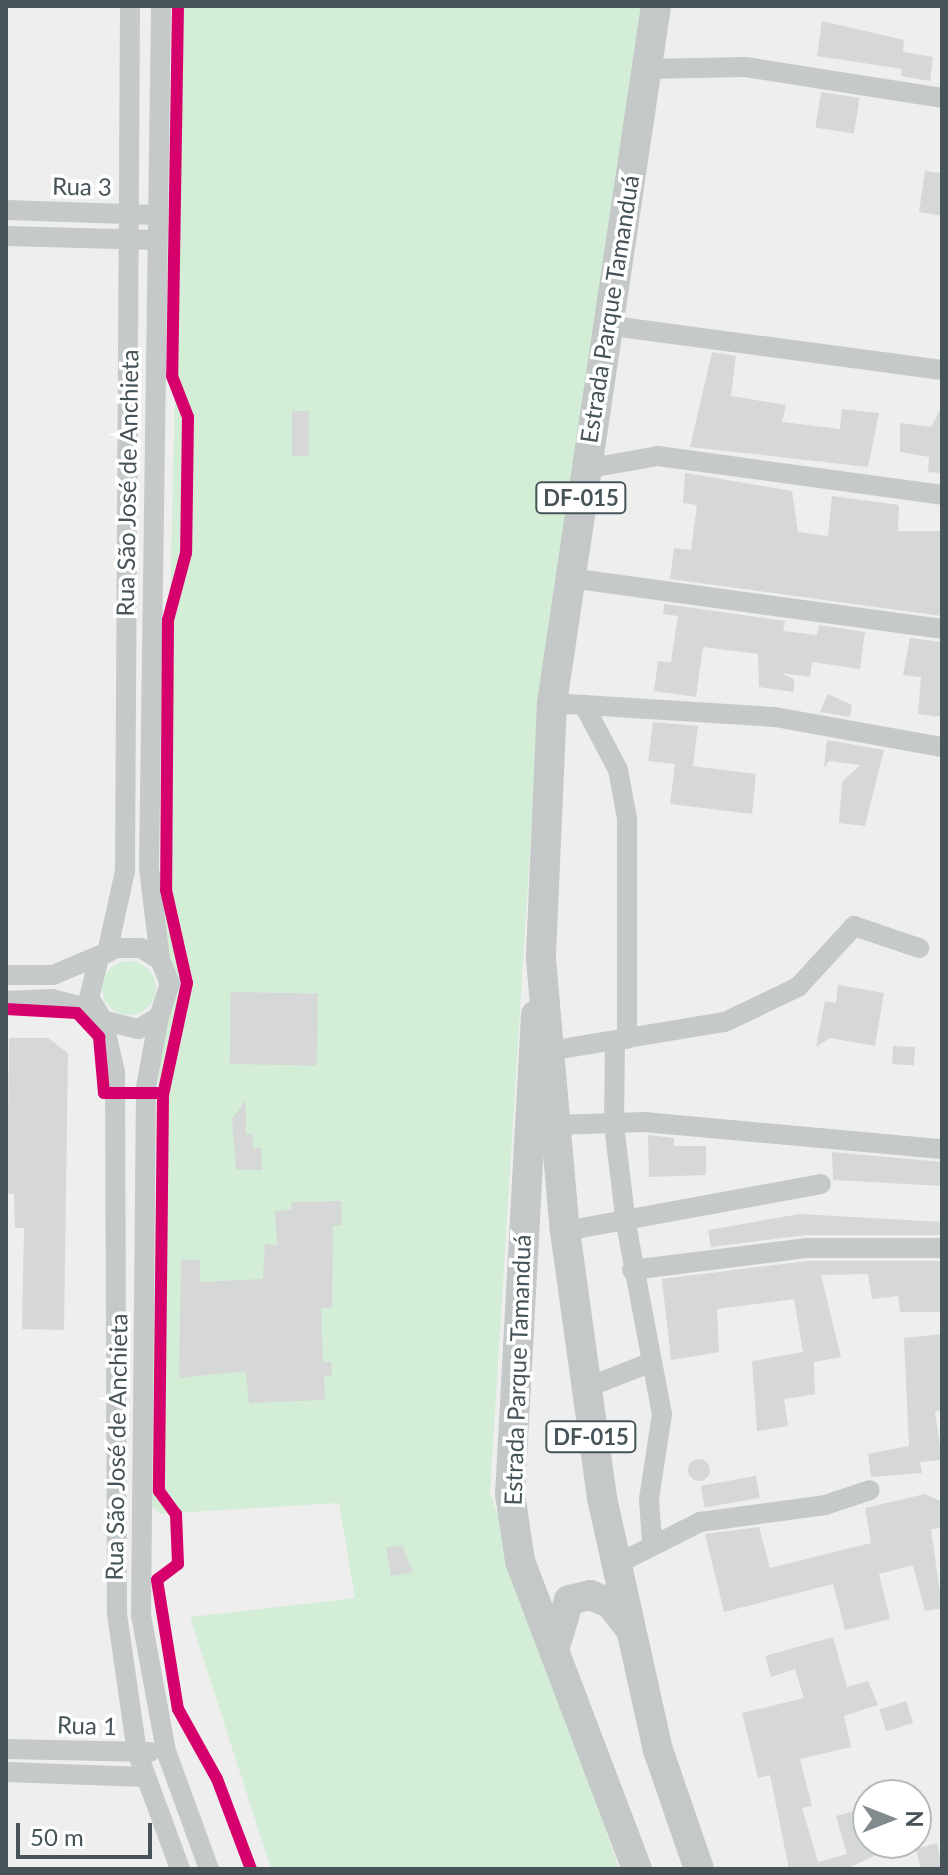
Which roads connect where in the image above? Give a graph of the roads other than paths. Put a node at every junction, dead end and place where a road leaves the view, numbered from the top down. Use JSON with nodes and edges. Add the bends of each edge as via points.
{"nodes":[{"id":1,"x":130,"y":6,"type":"edge"},
{"id":2,"x":161,"y":6,"type":"edge"},
{"id":3,"x":656,"y":6,"type":"edge"},
{"id":4,"x":646,"y":69,"type":"junction"},
{"id":5,"x":942,"y":98,"type":"edge"},
{"id":6,"x":6,"y":210,"type":"edge"},
{"id":7,"x":127,"y":213,"type":"junction"},
{"id":8,"x":157,"y":215,"type":"junction"},
{"id":9,"x":6,"y":236,"type":"edge"},
{"id":10,"x":127,"y":240,"type":"junction"},
{"id":11,"x":157,"y":240,"type":"junction"},
{"id":12,"x":605,"y":325,"type":"junction"},
{"id":13,"x":942,"y":370,"type":"edge"},
{"id":14,"x":585,"y":469,"type":"junction"},
{"id":15,"x":942,"y":495,"type":"edge"},
{"id":16,"x":570,"y":578,"type":"junction"},
{"id":17,"x":942,"y":629,"type":"edge"},
{"id":18,"x":552,"y":703,"type":"junction"},
{"id":19,"x":584,"y":705,"type":"junction"},
{"id":20,"x":942,"y":747,"type":"edge"},
{"id":21,"x":919,"y":948,"type":"dead end"},
{"id":22,"x":102,"y":957,"type":"junction"},
{"id":23,"x":160,"y":960,"type":"junction"},
{"id":24,"x":6,"y":975,"type":"edge"},
{"id":25,"x":542,"y":994,"type":"junction"},
{"id":26,"x":6,"y":1001,"type":"edge"},
{"id":27,"x":99,"y":1015,"type":"junction"},
{"id":28,"x":159,"y":1017,"type":"junction"},
{"id":29,"x":621,"y":1040,"type":"junction"},
{"id":30,"x":549,"y":1051,"type":"junction"},
{"id":31,"x":556,"y":1125,"type":"junction"},
{"id":32,"x":614,"y":1125,"type":"junction"},
{"id":33,"x":942,"y":1149,"type":"edge"},
{"id":34,"x":821,"y":1184,"type":"dead end"},
{"id":35,"x":626,"y":1224,"type":"junction"},
{"id":36,"x":565,"y":1231,"type":"junction"},
{"id":37,"x":942,"y":1248,"type":"edge"},
{"id":38,"x":632,"y":1270,"type":"junction"},
{"id":39,"x":647,"y":1364,"type":"junction"},
{"id":40,"x":583,"y":1389,"type":"junction"},
{"id":41,"x":870,"y":1490,"type":"dead end"},
{"id":42,"x":652,"y":1542,"type":"junction"},
{"id":43,"x":617,"y":1564,"type":"junction"},
{"id":44,"x":630,"y":1629,"type":"junction"},
{"id":45,"x":554,"y":1651,"type":"junction"},
{"id":46,"x":6,"y":1749,"type":"edge"},
{"id":47,"x":166,"y":1751,"type":"junction"},
{"id":48,"x":137,"y":1752,"type":"junction"},
{"id":49,"x":6,"y":1772,"type":"edge"},
{"id":50,"x":145,"y":1777,"type":"junction"},
{"id":51,"x":180,"y":1869,"type":"edge"},
{"id":52,"x":209,"y":1869,"type":"edge"},
{"id":53,"x":637,"y":1869,"type":"edge"},
{"id":54,"x":699,"y":1869,"type":"edge"}],
"edges":[{"from":1,"to":7,"type":"street","name":"Rua São José de Anchieta"},
{"from":2,"to":8,"type":"street","name":"Rua São José de Anchieta"},
{"from":3,"to":4,"type":"main road","name":"Estrada Parque Tamanduá","number":"DF-015"},
{"from":4,"to":5,"type":"street","via":[[745,67]]},
{"from":4,"to":12,"type":"main road","name":"Estrada Parque Tamanduá","number":"DF-015"},
{"from":6,"to":7,"type":"street","name":"Rua 3"},
{"from":7,"to":8,"type":"street","name":"Rua 3"},
{"from":7,"to":10,"type":"street","name":"Rua São José de Anchieta"},
{"from":8,"to":11,"type":"street","name":"Rua São José de Anchieta"},
{"from":9,"to":10,"type":"street"},
{"from":10,"to":11,"type":"street"},
{"from":10,"to":22,"type":"street","name":"Rua São José de Anchieta","via":[[125,871]]},
{"from":11,"to":23,"type":"street","name":"Rua São José de Anchieta","via":[[149,868]]},
{"from":12,"to":13,"type":"street"},
{"from":12,"to":14,"type":"main road","name":"Estrada Parque Tamanduá","number":"DF-015"},
{"from":14,"to":15,"type":"street","via":[[658,456]]},
{"from":14,"to":16,"type":"main road","name":"Estrada Parque Tamanduá","number":"DF-015"},
{"from":16,"to":17,"type":"street"},
{"from":16,"to":18,"type":"main road","name":"Estrada Parque Tamanduá","number":"DF-015"},
{"from":18,"to":19,"type":"street"},
{"from":18,"to":25,"type":"main road","name":"Estrada Parque Tamanduá","number":"DF-015"},
{"from":19,"to":20,"type":"street","via":[[775,717]]},
{"from":19,"to":29,"type":"street","via":[[618,770],[627,818]]},
{"from":21,"to":29,"type":"street","via":[[854,926],[798,987],[725,1022]]},
{"from":22,"to":23,"type":"street","via":[[129,946]]},
{"from":22,"to":24,"type":"street","via":[[53,975]]},
{"from":22,"to":27,"type":"street","name":"Rua São José de Anchieta","via":[[88,985]]},
{"from":23,"to":28,"type":"street","name":"Rua São José de Anchieta","via":[[170,983]]},
{"from":25,"to":30,"type":"main road","name":"Estrada Parque Tamanduá","number":"DF-015"},
{"from":25,"to":45,"type":"main road","name":"Estrada Parque Tamanduá","number":"DF-015","via":[[529,1037],[510,1494],[520,1561]]},
{"from":26,"to":27,"type":"street","via":[[52,999]]},
{"from":27,"to":28,"type":"street","via":[[138,1029]]},
{"from":27,"to":48,"type":"street","name":"Rua São José de Anchieta","via":[[115,1072],[117,1614]]},
{"from":28,"to":47,"type":"street","name":"Rua São José de Anchieta","via":[[146,1087],[141,1615]]},
{"from":29,"to":30,"type":"street"},
{"from":29,"to":32,"type":"street"},
{"from":30,"to":31,"type":"main road","name":"Estrada Parque Tamanduá","number":"DF-015"},
{"from":31,"to":32,"type":"street"},
{"from":31,"to":36,"type":"main road","name":"Estrada Parque Tamanduá","number":"DF-015"},
{"from":32,"to":33,"type":"street"},
{"from":32,"to":35,"type":"street"},
{"from":34,"to":35,"type":"street"},
{"from":35,"to":36,"type":"street"},
{"from":35,"to":38,"type":"street"},
{"from":36,"to":40,"type":"main road","name":"Estrada Parque Tamanduá","number":"DF-015"},
{"from":37,"to":38,"type":"street","via":[[806,1248]]},
{"from":38,"to":39,"type":"street"},
{"from":39,"to":40,"type":"street"},
{"from":39,"to":42,"type":"street","via":[[662,1414],[649,1499]]},
{"from":40,"to":43,"type":"main road","name":"Estrada Parque Tamanduá","number":"DF-015"},
{"from":41,"to":42,"type":"street","via":[[825,1505],[700,1522]]},
{"from":42,"to":43,"type":"street"},
{"from":43,"to":44,"type":"main road","name":"Estrada Parque Tamanduá","number":"DF-015"},
{"from":44,"to":45,"type":"main road","via":[[610,1603],[590,1595],[569,1600]]},
{"from":44,"to":54,"type":"main road","name":"Estrada Parque Tamanduá","number":"DF-015","via":[[658,1750]]},
{"from":45,"to":53,"type":"main road","name":"Estrada Parque Tamanduá","number":"DF-015"},
{"from":46,"to":48,"type":"street","name":"Rua 1"},
{"from":47,"to":48,"type":"street","name":"Rua 1"},
{"from":47,"to":52,"type":"street","name":"Rua São José de Anchieta"},
{"from":48,"to":50,"type":"street","name":"Rua São José de Anchieta"},
{"from":49,"to":50,"type":"street","name":"Rua 1"},
{"from":50,"to":51,"type":"street","name":"Rua São José de Anchieta"}]}
